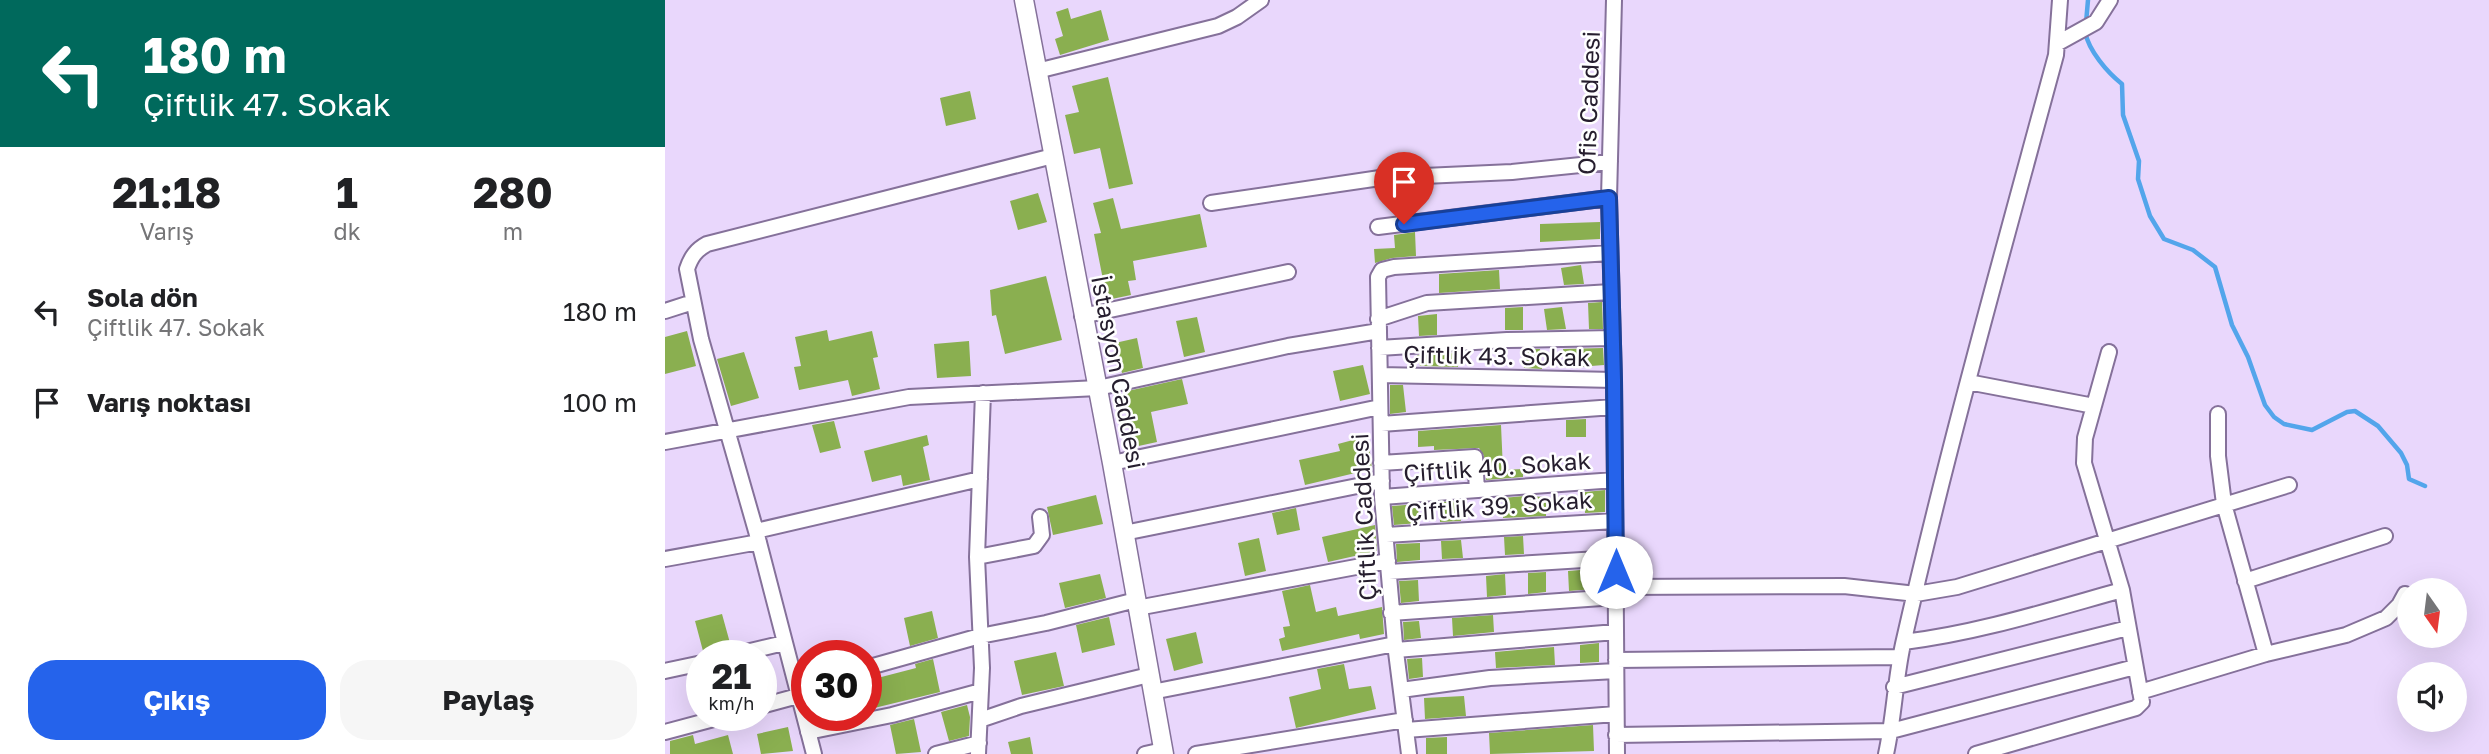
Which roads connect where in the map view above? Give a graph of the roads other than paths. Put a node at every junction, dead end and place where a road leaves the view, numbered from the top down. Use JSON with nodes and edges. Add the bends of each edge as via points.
{"nodes":[{"id":1,"x":1024,"y":0,"type":"edge"},
{"id":2,"x":1261,"y":0,"type":"edge"},
{"id":3,"x":1614,"y":0,"type":"edge"},
{"id":4,"x":2060,"y":0,"type":"edge"},
{"id":5,"x":2110,"y":0,"type":"edge"},
{"id":6,"x":2058,"y":43,"type":"junction"},
{"id":7,"x":1037,"y":71,"type":"junction"},
{"id":8,"x":1053,"y":156,"type":"junction"},
{"id":9,"x":1609,"y":162,"type":"junction"},
{"id":10,"x":1609,"y":198,"type":"junction"},
{"id":11,"x":1211,"y":204,"type":"dead end"},
{"id":12,"x":1378,"y":227,"type":"dead end"},
{"id":13,"x":1610,"y":253,"type":"junction"},
{"id":14,"x":1288,"y":272,"type":"dead end"},
{"id":15,"x":1611,"y":292,"type":"junction"},
{"id":16,"x":693,"y":302,"type":"junction"},
{"id":17,"x":665,"y":311,"type":"edge"},
{"id":18,"x":1082,"y":316,"type":"junction"},
{"id":19,"x":1379,"y":325,"type":"junction"},
{"id":20,"x":1612,"y":338,"type":"junction"},
{"id":21,"x":1379,"y":348,"type":"junction"},
{"id":22,"x":2109,"y":352,"type":"dead end"},
{"id":23,"x":1380,"y":375,"type":"junction"},
{"id":24,"x":1614,"y":380,"type":"junction"},
{"id":25,"x":1968,"y":382,"type":"junction"},
{"id":26,"x":1098,"y":388,"type":"junction"},
{"id":27,"x":983,"y":393,"type":"junction"},
{"id":28,"x":2094,"y":406,"type":"junction"},
{"id":29,"x":1380,"y":407,"type":"junction"},
{"id":30,"x":1614,"y":407,"type":"junction"},
{"id":31,"x":2218,"y":414,"type":"dead end"},
{"id":32,"x":1381,"y":424,"type":"junction"},
{"id":33,"x":728,"y":431,"type":"junction"},
{"id":34,"x":665,"y":442,"type":"edge"},
{"id":35,"x":1112,"y":463,"type":"junction"},
{"id":36,"x":1381,"y":463,"type":"junction"},
{"id":37,"x":980,"y":479,"type":"junction"},
{"id":38,"x":1615,"y":480,"type":"junction"},
{"id":39,"x":1382,"y":481,"type":"junction"},
{"id":40,"x":2289,"y":485,"type":"dead end"},
{"id":41,"x":1477,"y":490,"type":"junction"},
{"id":42,"x":1382,"y":497,"type":"junction"},
{"id":43,"x":2224,"y":504,"type":"junction"},
{"id":44,"x":1040,"y":517,"type":"dead end"},
{"id":45,"x":1615,"y":521,"type":"junction"},
{"id":46,"x":1124,"y":533,"type":"junction"},
{"id":47,"x":1386,"y":535,"type":"junction"},
{"id":48,"x":757,"y":536,"type":"junction"},
{"id":49,"x":2385,"y":536,"type":"dead end"},
{"id":50,"x":2108,"y":541,"type":"junction"},
{"id":51,"x":977,"y":557,"type":"junction"},
{"id":52,"x":1615,"y":558,"type":"junction"},
{"id":53,"x":665,"y":559,"type":"edge"},
{"id":54,"x":1388,"y":566,"type":"junction"},
{"id":55,"x":2245,"y":581,"type":"junction"},
{"id":56,"x":2122,"y":590,"type":"junction"},
{"id":57,"x":1616,"y":592,"type":"junction"},
{"id":58,"x":1916,"y":594,"type":"junction"},
{"id":59,"x":1136,"y":604,"type":"junction"},
{"id":60,"x":2397,"y":606,"type":"edge"},
{"id":61,"x":1391,"y":612,"type":"junction"},
{"id":62,"x":2128,"y":628,"type":"junction"},
{"id":63,"x":1616,"y":632,"type":"junction"},
{"id":64,"x":980,"y":636,"type":"junction"},
{"id":65,"x":1904,"y":642,"type":"junction"},
{"id":66,"x":784,"y":643,"type":"junction"},
{"id":67,"x":777,"y":645,"type":"edge"},
{"id":68,"x":1395,"y":647,"type":"junction"},
{"id":69,"x":2266,"y":654,"type":"junction"},
{"id":70,"x":1900,"y":657,"type":"junction"},
{"id":71,"x":791,"y":662,"type":"edge"},
{"id":72,"x":882,"y":664,"type":"edge"},
{"id":73,"x":686,"y":666,"type":"edge"},
{"id":74,"x":1616,"y":666,"type":"junction"},
{"id":75,"x":2135,"y":667,"type":"junction"},
{"id":76,"x":665,"y":671,"type":"edge"},
{"id":77,"x":1151,"y":683,"type":"junction"},
{"id":78,"x":1894,"y":687,"type":"junction"},
{"id":79,"x":1401,"y":690,"type":"junction"},
{"id":80,"x":981,"y":691,"type":"junction"},
{"id":81,"x":2140,"y":692,"type":"junction"},
{"id":82,"x":1616,"y":714,"type":"junction"},
{"id":83,"x":980,"y":720,"type":"junction"},
{"id":84,"x":1406,"y":725,"type":"junction"},
{"id":85,"x":686,"y":726,"type":"edge"},
{"id":86,"x":1891,"y":730,"type":"junction"},
{"id":87,"x":665,"y":732,"type":"edge"},
{"id":88,"x":808,"y":732,"type":"joint"},
{"id":89,"x":1616,"y":735,"type":"junction"},
{"id":90,"x":2033,"y":738,"type":"junction"},
{"id":91,"x":978,"y":749,"type":"edge"},
{"id":92,"x":1164,"y":752,"type":"edge"},
{"id":93,"x":1617,"y":753,"type":"edge"},
{"id":94,"x":814,"y":754,"type":"edge"},
{"id":95,"x":936,"y":754,"type":"edge"},
{"id":96,"x":1145,"y":754,"type":"edge"},
{"id":97,"x":1196,"y":754,"type":"edge"},
{"id":98,"x":1409,"y":754,"type":"edge"},
{"id":99,"x":1602,"y":754,"type":"edge"},
{"id":100,"x":1886,"y":754,"type":"edge"},
{"id":101,"x":1976,"y":754,"type":"edge"},
{"id":102,"x":2038,"y":754,"type":"edge"}],
"edges":[{"from":1,"to":7,"type":"main road","name":"İstasyon Caddesi"},
{"from":2,"to":7,"type":"street","via":[[1218,26]]},
{"from":3,"to":9,"type":"street","name":"Ofis Caddesi"},
{"from":4,"to":6,"type":"street"},
{"from":5,"to":6,"type":"street","via":[[2102,16]]},
{"from":6,"to":25,"type":"street"},
{"from":7,"to":8,"type":"main road","name":"İstasyon Caddesi"},
{"from":8,"to":16,"type":"street","via":[[707,244],[692,257],[687,269]]},
{"from":8,"to":18,"type":"main road","name":"İstasyon Caddesi"},
{"from":9,"to":10,"type":"street","name":"Ofis Caddesi"},
{"from":9,"to":11,"type":"street","via":[[1380,178]]},
{"from":10,"to":12,"type":"street"},
{"from":10,"to":13,"type":"street","name":"Ofis Caddesi"},
{"from":13,"to":15,"type":"street","name":"Ofis Caddesi"},
{"from":13,"to":19,"type":"street","name":"Çiftlik Caddesi","via":[[1382,270],[1378,277]]},
{"from":14,"to":18,"type":"street"},
{"from":15,"to":19,"type":"street","via":[[1427,303]]},
{"from":15,"to":20,"type":"street","name":"Ofis Caddesi"},
{"from":16,"to":17,"type":"street"},
{"from":16,"to":33,"type":"street"},
{"from":18,"to":26,"type":"main road","name":"İstasyon Caddesi"},
{"from":19,"to":21,"type":"street","name":"Çiftlik Caddesi"},
{"from":19,"to":26,"type":"street"},
{"from":20,"to":21,"type":"street"},
{"from":20,"to":24,"type":"street","name":"Ofis Caddesi"},
{"from":21,"to":23,"type":"street","name":"Çiftlik Caddesi"},
{"from":22,"to":28,"type":"street"},
{"from":23,"to":24,"type":"street","name":"Çiftlik 43. Sokak"},
{"from":23,"to":29,"type":"street","name":"Çiftlik Caddesi"},
{"from":24,"to":30,"type":"street","name":"Ofis Caddesi"},
{"from":25,"to":28,"type":"street"},
{"from":25,"to":58,"type":"street"},
{"from":26,"to":27,"type":"street"},
{"from":26,"to":35,"type":"main road","name":"İstasyon Caddesi"},
{"from":27,"to":33,"type":"street","via":[[909,397]]},
{"from":27,"to":37,"type":"street"},
{"from":28,"to":50,"type":"street","via":[[2084,463]]},
{"from":29,"to":32,"type":"street","name":"Çiftlik Caddesi"},
{"from":29,"to":35,"type":"street"},
{"from":30,"to":32,"type":"street"},
{"from":30,"to":38,"type":"street","name":"Ofis Caddesi"},
{"from":31,"to":43,"type":"street"},
{"from":32,"to":36,"type":"street","name":"Çiftlik Caddesi"},
{"from":33,"to":34,"type":"street"},
{"from":33,"to":48,"type":"street"},
{"from":35,"to":46,"type":"main road","name":"İstasyon Caddesi"},
{"from":36,"to":39,"type":"street","name":"Çiftlik Caddesi"},
{"from":36,"to":41,"type":"street","via":[[1475,457]]},
{"from":37,"to":48,"type":"street"},
{"from":37,"to":51,"type":"street"},
{"from":38,"to":41,"type":"street","name":"Çiftlik 40. Sokak"},
{"from":38,"to":45,"type":"street","name":"Ofis Caddesi"},
{"from":39,"to":42,"type":"street","name":"Çiftlik Caddesi"},
{"from":39,"to":46,"type":"street"},
{"from":40,"to":43,"type":"street"},
{"from":41,"to":42,"type":"street","name":"Çiftlik 40. Sokak"},
{"from":42,"to":47,"type":"street","name":"Çiftlik Caddesi"},
{"from":43,"to":50,"type":"street"},
{"from":43,"to":55,"type":"street"},
{"from":44,"to":51,"type":"street","via":[[1042,535],[1034,546]]},
{"from":45,"to":47,"type":"street","name":"Çiftlik 39. Sokak"},
{"from":45,"to":52,"type":"street","name":"Ofis Caddesi"},
{"from":46,"to":59,"type":"main road","name":"İstasyon Caddesi"},
{"from":47,"to":54,"type":"street","name":"Çiftlik Caddesi"},
{"from":48,"to":53,"type":"street"},
{"from":48,"to":66,"type":"street"},
{"from":49,"to":55,"type":"street"},
{"from":50,"to":56,"type":"street"},
{"from":50,"to":58,"type":"street","via":[[1957,587]]},
{"from":51,"to":64,"type":"street"},
{"from":52,"to":54,"type":"street"},
{"from":52,"to":57,"type":"street","name":"Ofis Caddesi"},
{"from":54,"to":59,"type":"street"},
{"from":54,"to":61,"type":"street","name":"Çiftlik Caddesi"},
{"from":55,"to":69,"type":"street"},
{"from":56,"to":62,"type":"street"},
{"from":56,"to":65,"type":"street","via":[[2010,622]]},
{"from":57,"to":58,"type":"street","via":[[1844,586]]},
{"from":57,"to":61,"type":"street"},
{"from":57,"to":63,"type":"street","name":"Ofis Caddesi"},
{"from":58,"to":65,"type":"street"},
{"from":59,"to":64,"type":"street"},
{"from":59,"to":77,"type":"main road","name":"İstasyon Caddesi"},
{"from":60,"to":69,"type":"street","via":[[2378,622],[2346,635]]},
{"from":61,"to":68,"type":"street","name":"Çiftlik Caddesi"},
{"from":62,"to":75,"type":"street"},
{"from":62,"to":78,"type":"street"},
{"from":63,"to":68,"type":"street"},
{"from":63,"to":74,"type":"street","name":"Ofis Caddesi"},
{"from":64,"to":72,"type":"street"},
{"from":64,"to":80,"type":"street"},
{"from":65,"to":70,"type":"street"},
{"from":66,"to":67,"type":"street"},
{"from":66,"to":71,"type":"street"},
{"from":68,"to":77,"type":"street"},
{"from":68,"to":79,"type":"street","name":"Çiftlik Caddesi"},
{"from":69,"to":81,"type":"street"},
{"from":70,"to":74,"type":"street"},
{"from":70,"to":78,"type":"street"},
{"from":73,"to":76,"type":"street"},
{"from":74,"to":79,"type":"street"},
{"from":74,"to":82,"type":"street","name":"Ofis Caddesi"},
{"from":75,"to":81,"type":"street"},
{"from":75,"to":86,"type":"street"},
{"from":77,"to":83,"type":"street","via":[[1021,706]]},
{"from":77,"to":92,"type":"main road","name":"İstasyon Caddesi"},
{"from":78,"to":86,"type":"street"},
{"from":79,"to":84,"type":"street","name":"Çiftlik Caddesi"},
{"from":80,"to":83,"type":"street"},
{"from":80,"to":88,"type":"street"},
{"from":81,"to":90,"type":"street","via":[[2142,702],[2136,708]]},
{"from":82,"to":84,"type":"street"},
{"from":82,"to":89,"type":"street","name":"Ofis Caddesi"},
{"from":83,"to":91,"type":"street"},
{"from":84,"to":97,"type":"street"},
{"from":84,"to":98,"type":"street","name":"Çiftlik Caddesi"},
{"from":85,"to":87,"type":"street"},
{"from":86,"to":89,"type":"street"},
{"from":86,"to":100,"type":"street"},
{"from":88,"to":94,"type":"street"},
{"from":89,"to":93,"type":"street","name":"Ofis Caddesi"},
{"from":90,"to":101,"type":"street"},
{"from":90,"to":102,"type":"street"},
{"from":91,"to":95,"type":"street"},
{"from":92,"to":96,"type":"street"},
{"from":93,"to":99,"type":"street"}]}
